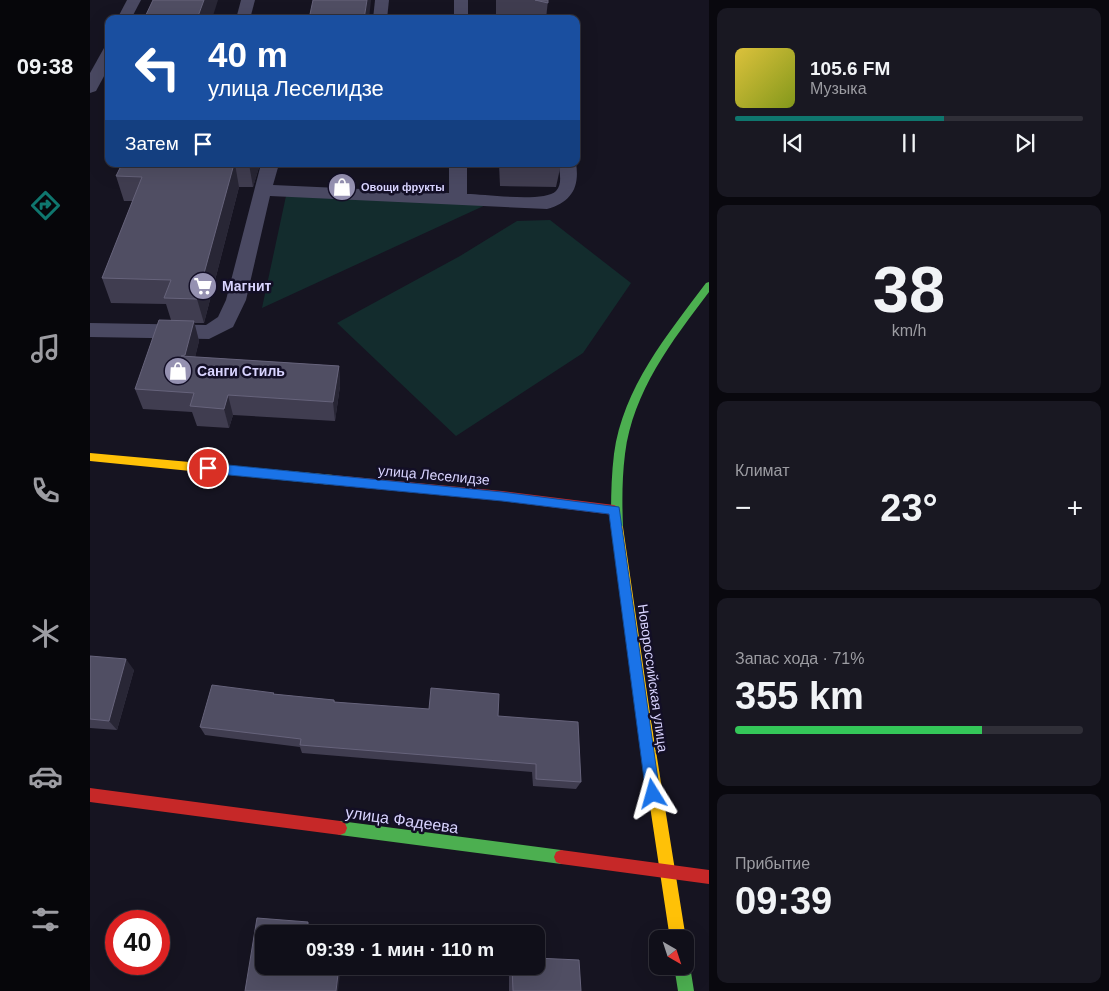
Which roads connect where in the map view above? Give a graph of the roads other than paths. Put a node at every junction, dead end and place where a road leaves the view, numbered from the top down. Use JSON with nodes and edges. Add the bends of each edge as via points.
{"nodes":[{"id":1,"x":134,"y":0,"type":"edge"},
{"id":2,"x":248,"y":0,"type":"edge"},
{"id":3,"x":382,"y":0,"type":"edge"},
{"id":4,"x":461,"y":0,"type":"edge"},
{"id":5,"x":126,"y":15,"type":"edge"},
{"id":6,"x":244,"y":15,"type":"edge"},
{"id":7,"x":380,"y":15,"type":"edge"},
{"id":8,"x":461,"y":15,"type":"edge"},
{"id":9,"x":105,"y":59,"type":"edge"},
{"id":10,"x":90,"y":88,"type":"edge"},
{"id":11,"x":269,"y":167,"type":"edge"},
{"id":12,"x":458,"y":167,"type":"edge"},
{"id":13,"x":568,"y":167,"type":"edge"},
{"id":14,"x":262,"y":190,"type":"junction"},
{"id":15,"x":458,"y":199,"type":"junction"},
{"id":16,"x":709,"y":285,"type":"edge"},
{"id":17,"x":90,"y":330,"type":"edge"},
{"id":18,"x":90,"y":457,"type":"edge"},
{"id":19,"x":614,"y":510,"type":"junction"},
{"id":20,"x":90,"y":795,"type":"edge"},
{"id":21,"x":667,"y":872,"type":"junction"},
{"id":22,"x":709,"y":877,"type":"edge"},
{"id":23,"x":677,"y":930,"type":"edge"},
{"id":24,"x":683,"y":975,"type":"edge"},
{"id":25,"x":686,"y":991,"type":"edge"}],
"edges":[{"from":1,"to":5,"type":"lane"},
{"from":2,"to":6,"type":"lane"},
{"from":3,"to":7,"type":"lane"},
{"from":4,"to":8,"type":"lane"},
{"from":9,"to":10,"type":"lane"},
{"from":11,"to":14,"type":"lane"},
{"from":12,"to":15,"type":"lane"},
{"from":13,"to":15,"type":"lane","via":[[569,183],[564,194],[547,203]]},
{"from":14,"to":15,"type":"lane"},
{"from":14,"to":17,"type":"lane","via":[[236,300],[226,322],[209,332]]},
{"from":16,"to":19,"type":"street","via":[[665,345],[628,411],[618,454]]},
{"from":18,"to":19,"type":"street","name":"улица Леселидзе","via":[[482,494]]},
{"from":19,"to":21,"type":"street","name":"Новороссийская улица","via":[[653,794]]},
{"from":20,"to":21,"type":"street","name":"улица Фадеева"},
{"from":21,"to":22,"type":"street","name":"улица Фадеева"},
{"from":21,"to":23,"type":"street","name":"Новороссийская улица"},
{"from":24,"to":25,"type":"street"}]}
